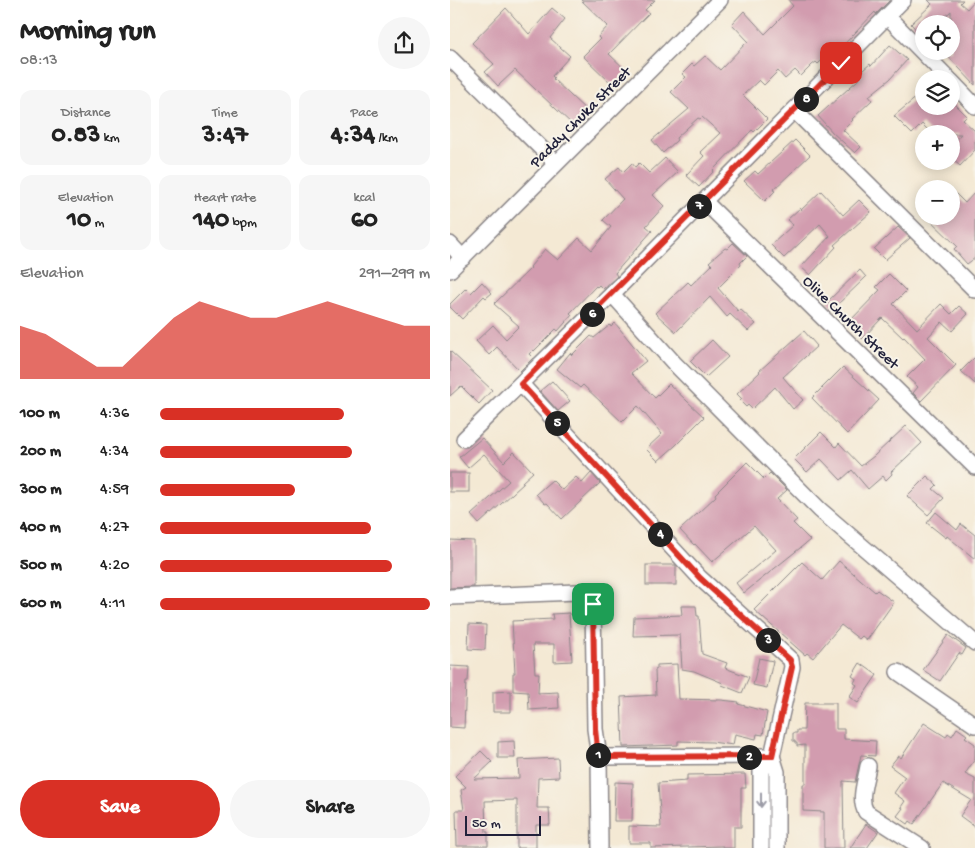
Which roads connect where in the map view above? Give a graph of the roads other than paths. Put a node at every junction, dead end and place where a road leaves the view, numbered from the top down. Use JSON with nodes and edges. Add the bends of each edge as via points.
{"nodes":[{"id":1,"x":720,"y":0,"type":"edge"},
{"id":2,"x":903,"y":0,"type":"edge"},
{"id":3,"x":887,"y":16,"type":"junction"},
{"id":4,"x":450,"y":58,"type":"edge"},
{"id":5,"x":939,"y":70,"type":"edge"},
{"id":6,"x":960,"y":91,"type":"edge"},
{"id":7,"x":975,"y":106,"type":"edge"},
{"id":8,"x":794,"y":111,"type":"junction"},
{"id":9,"x":556,"y":163,"type":"junction"},
{"id":10,"x":704,"y":201,"type":"junction"},
{"id":11,"x":450,"y":244,"type":"edge"},
{"id":12,"x":463,"y":258,"type":"junction"},
{"id":13,"x":450,"y":270,"type":"edge"},
{"id":14,"x":975,"y":290,"type":"edge"},
{"id":15,"x":612,"y":294,"type":"junction"},
{"id":16,"x":521,"y":384,"type":"junction"},
{"id":17,"x":464,"y":439,"type":"dead end"},
{"id":18,"x":975,"y":467,"type":"edge"},
{"id":19,"x":450,"y":597,"type":"edge"},
{"id":20,"x":975,"y":643,"type":"edge"},
{"id":21,"x":898,"y":672,"type":"dead end"},
{"id":22,"x":975,"y":725,"type":"edge"},
{"id":23,"x":772,"y":756,"type":"junction"},
{"id":24,"x":598,"y":757,"type":"junction"},
{"id":25,"x":868,"y":766,"type":"dead end"},
{"id":26,"x":600,"y":848,"type":"edge"},
{"id":27,"x":761,"y":848,"type":"edge"},
{"id":28,"x":777,"y":848,"type":"edge"},
{"id":29,"x":922,"y":848,"type":"edge"}],
"edges":[{"from":1,"to":9,"type":"street","name":"Paddy Chuka Street"},
{"from":2,"to":3,"type":"street"},
{"from":3,"to":5,"type":"street"},
{"from":3,"to":8,"type":"street"},
{"from":4,"to":9,"type":"street"},
{"from":6,"to":7,"type":"street"},
{"from":8,"to":10,"type":"street"},
{"from":8,"to":14,"type":"street"},
{"from":9,"to":12,"type":"street","name":"Paddy Chuka Street"},
{"from":10,"to":15,"type":"street"},
{"from":10,"to":18,"type":"street","name":"Olive Church Street"},
{"from":11,"to":12,"type":"street"},
{"from":12,"to":13,"type":"street","name":"Paddy Chuka Street"},
{"from":15,"to":16,"type":"street"},
{"from":15,"to":20,"type":"street","via":[[674,363],[820,510]]},
{"from":16,"to":17,"type":"street"},
{"from":16,"to":23,"type":"street","via":[[700,578],[790,660],[792,667]]},
{"from":19,"to":24,"type":"street","via":[[588,594],[593,604]]},
{"from":21,"to":22,"type":"street"},
{"from":23,"to":24,"type":"street"},
{"from":23,"to":27,"type":"street","one_way":true,"via":[[761,771]]},
{"from":23,"to":28,"type":"street","via":[[777,772]]},
{"from":24,"to":26,"type":"street"},
{"from":25,"to":29,"type":"street","via":[[863,794],[866,812]]}]}
